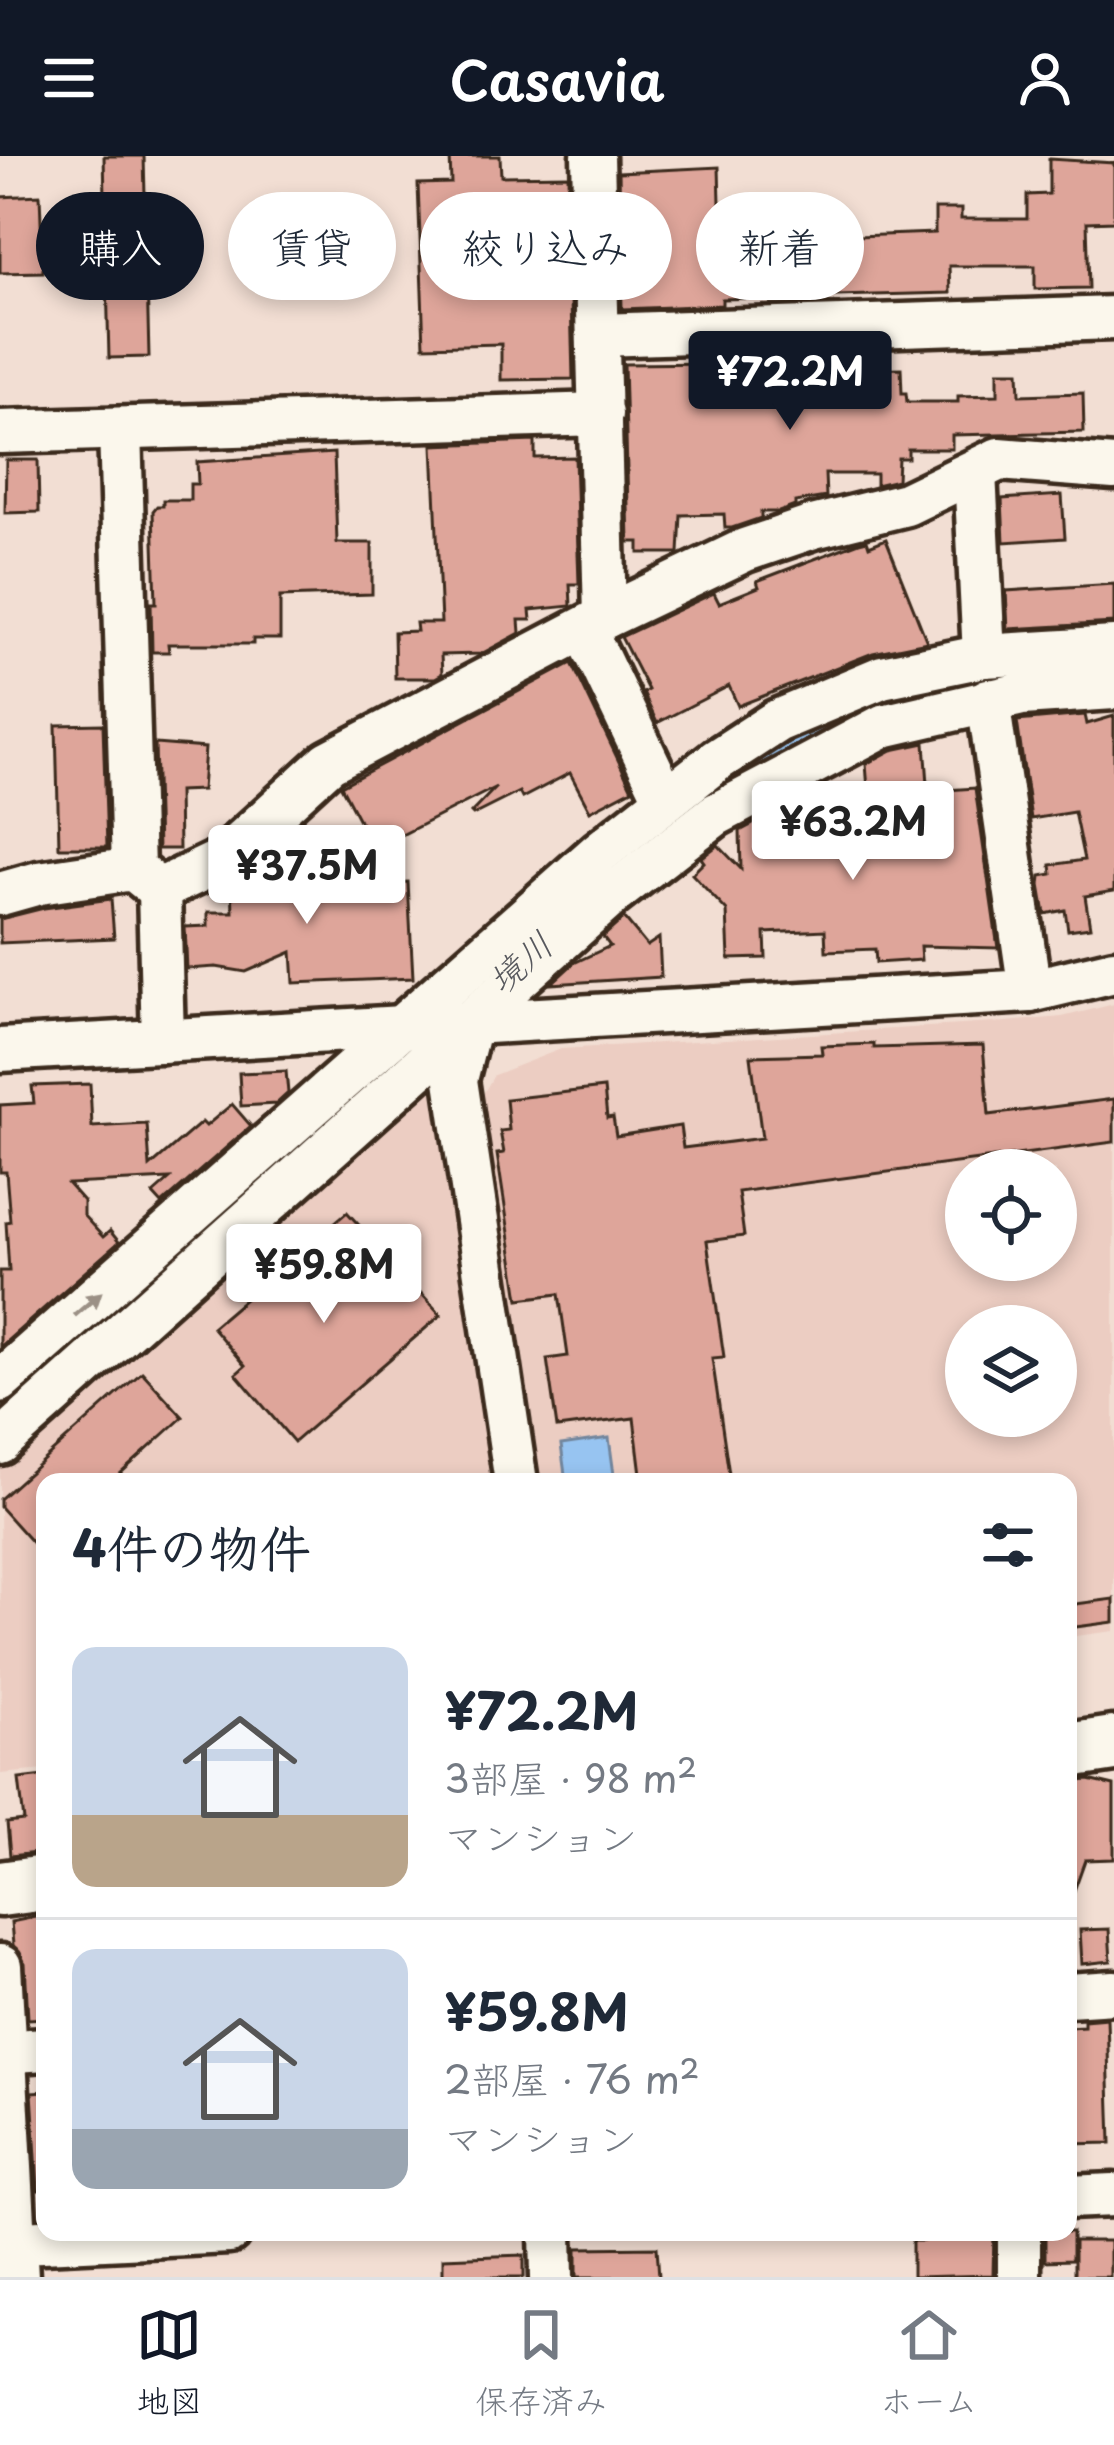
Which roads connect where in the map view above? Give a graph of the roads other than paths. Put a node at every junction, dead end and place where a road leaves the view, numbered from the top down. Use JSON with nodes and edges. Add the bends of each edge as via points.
{"nodes":[{"id":1,"x":593,"y":156,"type":"edge"},
{"id":2,"x":1114,"y":318,"type":"edge"},
{"id":3,"x":599,"y":335,"type":"junction"},
{"id":4,"x":601,"y":415,"type":"junction"},
{"id":5,"x":120,"y":429,"type":"junction"},
{"id":6,"x":0,"y":432,"type":"edge"},
{"id":7,"x":1114,"y":468,"type":"edge"},
{"id":8,"x":975,"y":472,"type":"junction"},
{"id":9,"x":595,"y":624,"type":"junction"},
{"id":10,"x":1114,"y":649,"type":"edge"},
{"id":11,"x":984,"y":656,"type":"junction"},
{"id":12,"x":1114,"y":688,"type":"edge"},
{"id":13,"x":988,"y":700,"type":"junction"},
{"id":14,"x":665,"y":798,"type":"junction"},
{"id":15,"x":146,"y":879,"type":"junction"},
{"id":16,"x":0,"y":894,"type":"edge"},
{"id":17,"x":1114,"y":971,"type":"edge"},
{"id":18,"x":1030,"y":991,"type":"junction"},
{"id":19,"x":440,"y":1025,"type":"junction"},
{"id":20,"x":163,"y":1041,"type":"junction"},
{"id":21,"x":0,"y":1051,"type":"edge"},
{"id":22,"x":0,"y":1381,"type":"edge"},
{"id":23,"x":0,"y":1443,"type":"edge"},
{"id":24,"x":515,"y":1473,"type":"edge"},
{"id":25,"x":1114,"y":1744,"type":"edge"},
{"id":26,"x":1077,"y":1749,"type":"edge"},
{"id":27,"x":36,"y":1883,"type":"edge"},
{"id":28,"x":0,"y":1889,"type":"edge"},
{"id":29,"x":0,"y":1966,"type":"edge"},
{"id":30,"x":1114,"y":1992,"type":"edge"},
{"id":31,"x":1077,"y":1994,"type":"edge"},
{"id":32,"x":17,"y":2051,"type":"edge"},
{"id":33,"x":1114,"y":2194,"type":"edge"},
{"id":34,"x":1077,"y":2196,"type":"edge"},
{"id":35,"x":140,"y":2241,"type":"edge"},
{"id":36,"x":551,"y":2241,"type":"edge"},
{"id":37,"x":1019,"y":2241,"type":"edge"},
{"id":38,"x":11,"y":2254,"type":"edge"},
{"id":39,"x":552,"y":2277,"type":"edge"},
{"id":40,"x":1019,"y":2277,"type":"edge"}],
"edges":[{"from":1,"to":3,"type":"street"},
{"from":2,"to":3,"type":"street"},
{"from":3,"to":4,"type":"street"},
{"from":4,"to":5,"type":"street"},
{"from":4,"to":9,"type":"street"},
{"from":5,"to":6,"type":"street"},
{"from":5,"to":15,"type":"street"},
{"from":7,"to":8,"type":"street","via":[[999,459]]},
{"from":8,"to":9,"type":"street","via":[[906,504],[745,550]]},
{"from":8,"to":11,"type":"street"},
{"from":9,"to":14,"type":"street"},
{"from":9,"to":15,"type":"street","via":[[329,762],[222,860]]},
{"from":10,"to":11,"type":"street"},
{"from":11,"to":14,"type":"street","via":[[883,677],[777,721]]},
{"from":12,"to":13,"type":"street"},
{"from":13,"to":18,"type":"street"},
{"from":13,"to":19,"type":"street","via":[[883,726],[715,815]]},
{"from":14,"to":19,"type":"street"},
{"from":15,"to":16,"type":"street"},
{"from":15,"to":20,"type":"street"},
{"from":17,"to":18,"type":"street"},
{"from":18,"to":19,"type":"street"},
{"from":19,"to":20,"type":"street"},
{"from":22,"to":19,"type":"street","one_way":true},
{"from":19,"to":23,"type":"street"},
{"from":19,"to":24,"type":"street","via":[[456,1080]]},
{"from":20,"to":21,"type":"street"},
{"from":25,"to":26,"type":"main road"},
{"from":27,"to":28,"type":"main road"},
{"from":29,"to":32,"type":"street"},
{"from":30,"to":31,"type":"street"},
{"from":32,"to":38,"type":"street"},
{"from":33,"to":34,"type":"street"},
{"from":35,"to":38,"type":"street"},
{"from":36,"to":39,"type":"street"},
{"from":37,"to":40,"type":"street"}]}
